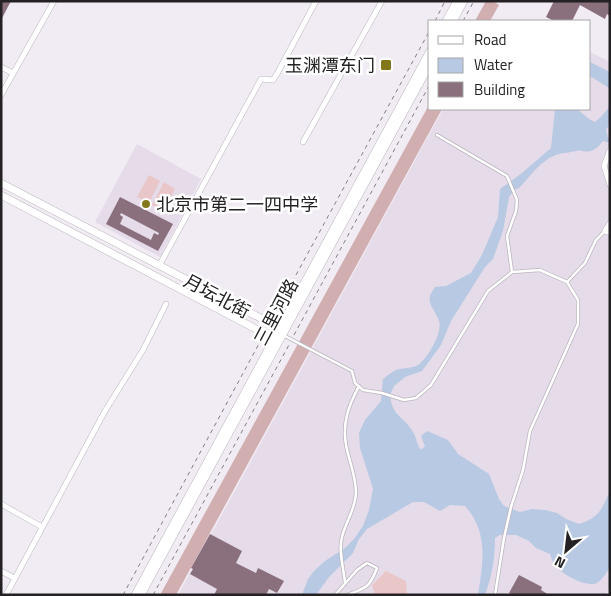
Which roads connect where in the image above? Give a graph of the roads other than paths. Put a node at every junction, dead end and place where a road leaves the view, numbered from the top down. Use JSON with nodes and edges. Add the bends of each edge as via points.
{"nodes":[{"id":1,"x":54,"y":1,"type":"edge"},
{"id":2,"x":316,"y":1,"type":"edge"},
{"id":3,"x":382,"y":1,"type":"edge"},
{"id":4,"x":457,"y":1,"type":"edge"},
{"id":5,"x":464,"y":1,"type":"edge"},
{"id":6,"x":447,"y":20,"type":"edge"},
{"id":7,"x":454,"y":20,"type":"edge"},
{"id":8,"x":428,"y":55,"type":"edge"},
{"id":9,"x":1,"y":67,"type":"edge"},
{"id":10,"x":428,"y":68,"type":"edge"},
{"id":11,"x":13,"y":73,"type":"junction"},
{"id":12,"x":1,"y":95,"type":"edge"},
{"id":13,"x":437,"y":135,"type":"dead end"},
{"id":14,"x":303,"y":142,"type":"dead end"},
{"id":15,"x":610,"y":150,"type":"edge"},
{"id":16,"x":1,"y":184,"type":"edge"},
{"id":17,"x":610,"y":185,"type":"edge"},
{"id":18,"x":1,"y":195,"type":"edge"},
{"id":19,"x":610,"y":223,"type":"edge"},
{"id":20,"x":608,"y":232,"type":"edge"},
{"id":21,"x":159,"y":266,"type":"junction"},
{"id":22,"x":512,"y":272,"type":"junction"},
{"id":23,"x":567,"y":282,"type":"junction"},
{"id":24,"x":166,"y":304,"type":"dead end"},
{"id":25,"x":280,"y":331,"type":"junction"},
{"id":26,"x":273,"y":338,"type":"junction"},
{"id":27,"x":359,"y":386,"type":"junction"},
{"id":28,"x":1,"y":504,"type":"edge"},
{"id":29,"x":42,"y":527,"type":"junction"},
{"id":30,"x":1,"y":571,"type":"edge"},
{"id":31,"x":14,"y":578,"type":"junction"},
{"id":32,"x":345,"y":583,"type":"junction"},
{"id":33,"x":6,"y":595,"type":"edge"},
{"id":34,"x":135,"y":595,"type":"edge"},
{"id":35,"x":142,"y":595,"type":"edge"},
{"id":36,"x":335,"y":595,"type":"edge"},
{"id":37,"x":347,"y":595,"type":"edge"},
{"id":38,"x":495,"y":595,"type":"edge"}],
"edges":[{"from":1,"to":11,"type":"street"},
{"from":2,"to":21,"type":"street","via":[[277,74],[272,80],[261,79]]},
{"from":3,"to":14,"type":"street"},
{"from":4,"to":6,"type":"main road"},
{"from":5,"to":7,"type":"main road"},
{"from":8,"to":25,"type":"main road","name":"三里河路"},
{"from":9,"to":11,"type":"street"},
{"from":10,"to":25,"type":"main road","name":"三里河路"},
{"from":11,"to":12,"type":"street"},
{"from":13,"to":22,"type":"lane","via":[[507,176],[516,200],[516,211],[507,236]]},
{"from":15,"to":17,"type":"street","via":[[604,166]]},
{"from":16,"to":21,"type":"main road","name":"月坛北街"},
{"from":18,"to":26,"type":"main road","name":"月坛北街"},
{"from":19,"to":20,"type":"street"},
{"from":20,"to":23,"type":"lane","via":[[596,240],[585,263]]},
{"from":21,"to":25,"type":"main road","name":"月坛北街"},
{"from":22,"to":23,"type":"lane","via":[[540,270]]},
{"from":22,"to":27,"type":"lane","via":[[488,291],[431,385],[416,398],[404,400],[363,390]]},
{"from":23,"to":38,"type":"lane","via":[[578,300],[578,324],[530,431],[504,538]]},
{"from":24,"to":29,"type":"street"},
{"from":25,"to":26,"type":"main road","name":"三里河路"},
{"from":25,"to":27,"type":"lane","via":[[352,371]]},
{"from":25,"to":35,"type":"main road","name":"三里河路"},
{"from":26,"to":34,"type":"main road","name":"三里河路"},
{"from":27,"to":32,"type":"lane","via":[[348,407],[345,429],[356,492],[342,538]]},
{"from":28,"to":29,"type":"street"},
{"from":29,"to":31,"type":"street"},
{"from":30,"to":31,"type":"street"},
{"from":31,"to":33,"type":"street"},
{"from":32,"to":36,"type":"lane"},
{"from":32,"to":37,"type":"lane","via":[[367,563],[376,568],[372,581],[365,588]]}]}
